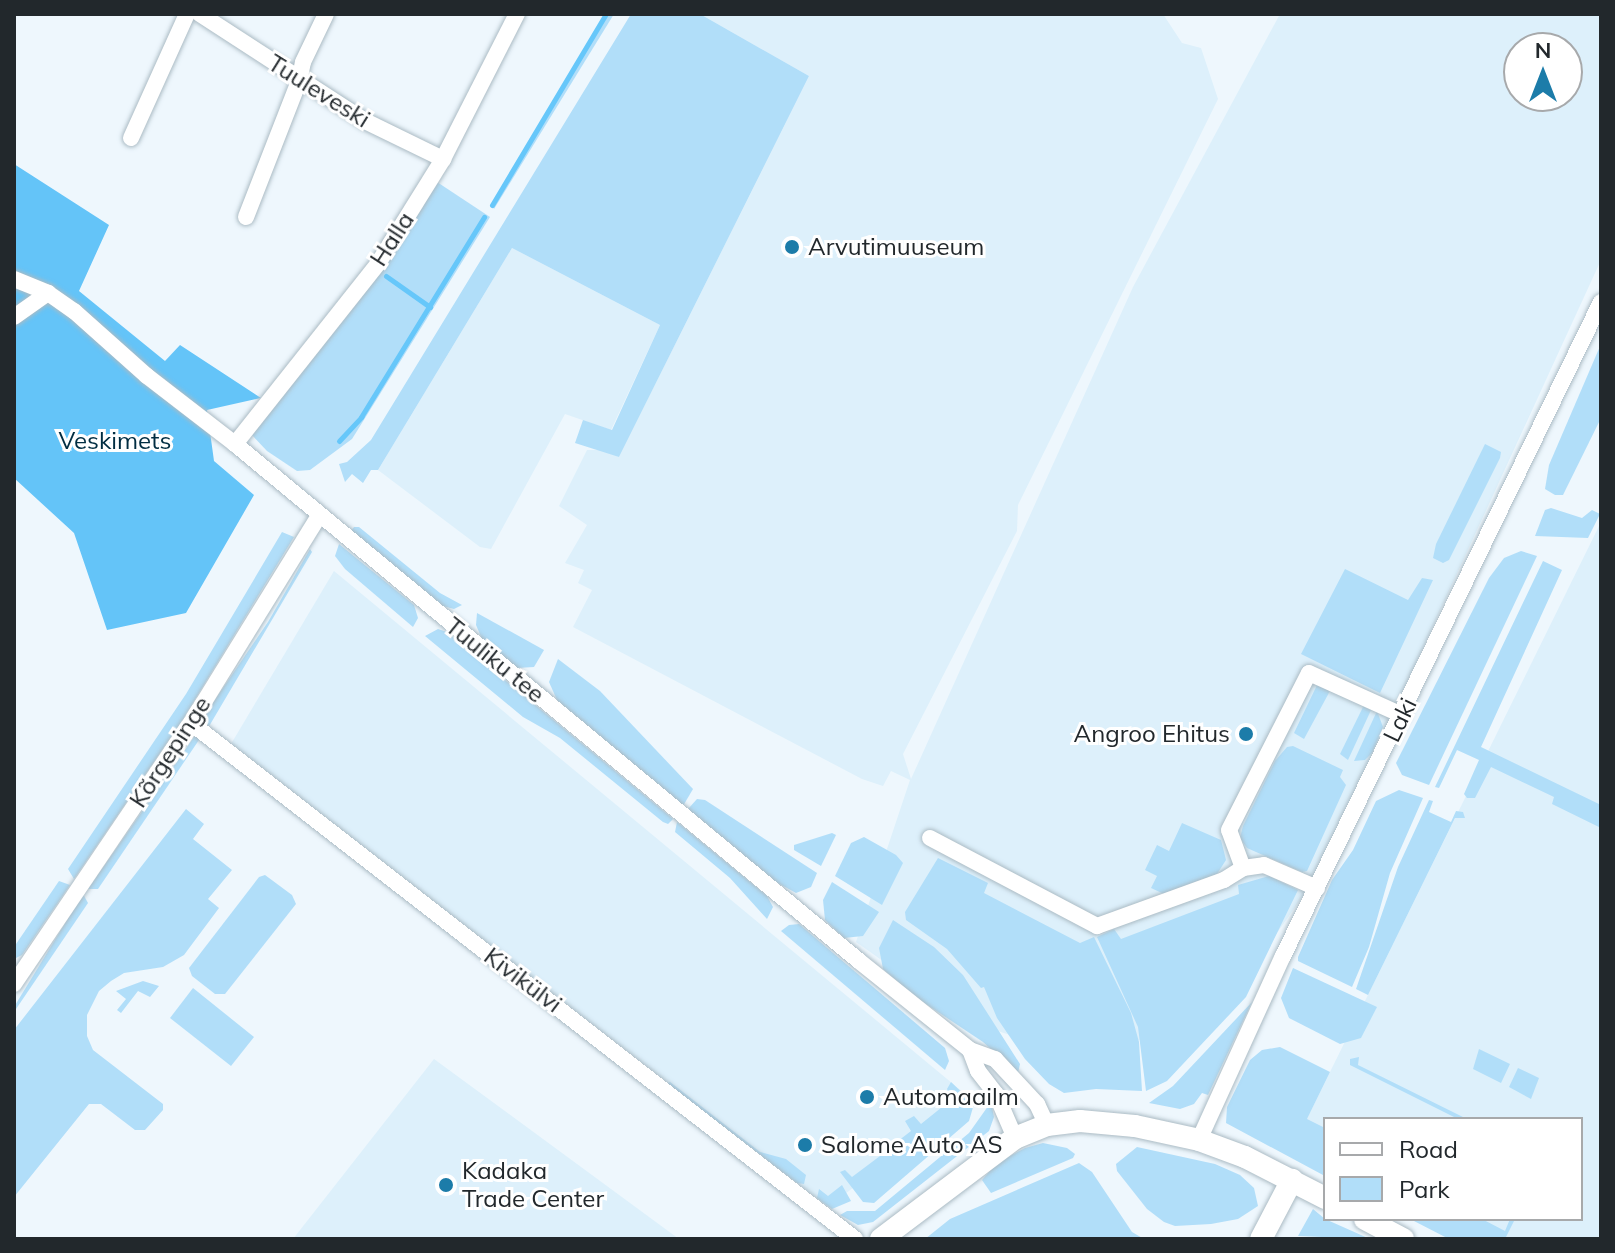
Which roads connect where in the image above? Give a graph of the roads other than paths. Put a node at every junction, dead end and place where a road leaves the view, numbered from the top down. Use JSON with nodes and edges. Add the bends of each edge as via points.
{"nodes":[{"id":1,"x":187,"y":14,"type":"edge"},
{"id":2,"x":200,"y":14,"type":"edge"},
{"id":3,"x":326,"y":14,"type":"edge"},
{"id":4,"x":517,"y":14,"type":"edge"},
{"id":5,"x":299,"y":81,"type":"junction"},
{"id":6,"x":131,"y":138,"type":"dead end"},
{"id":7,"x":443,"y":159,"type":"junction"},
{"id":8,"x":246,"y":217,"type":"dead end"},
{"id":9,"x":14,"y":279,"type":"edge"},
{"id":10,"x":48,"y":293,"type":"junction"},
{"id":11,"x":1601,"y":302,"type":"edge"},
{"id":12,"x":14,"y":317,"type":"edge"},
{"id":13,"x":235,"y":444,"type":"junction"},
{"id":14,"x":319,"y":516,"type":"junction"},
{"id":15,"x":1402,"y":715,"type":"junction"},
{"id":16,"x":191,"y":723,"type":"junction"},
{"id":17,"x":930,"y":838,"type":"dead end"},
{"id":18,"x":1243,"y":868,"type":"junction"},
{"id":19,"x":1317,"y":888,"type":"junction"},
{"id":20,"x":16,"y":977,"type":"edge"},
{"id":21,"x":970,"y":1050,"type":"junction"},
{"id":22,"x":1047,"y":1125,"type":"junction"},
{"id":23,"x":1015,"y":1138,"type":"junction"},
{"id":24,"x":1199,"y":1140,"type":"junction"},
{"id":25,"x":1292,"y":1180,"type":"junction"},
{"id":26,"x":1323,"y":1197,"type":"edge"},
{"id":27,"x":1369,"y":1221,"type":"edge"},
{"id":28,"x":855,"y":1239,"type":"edge"},
{"id":29,"x":881,"y":1239,"type":"edge"},
{"id":30,"x":1261,"y":1239,"type":"edge"},
{"id":31,"x":1403,"y":1239,"type":"edge"}],
"edges":[{"from":1,"to":6,"type":"street"},
{"from":2,"to":5,"type":"street","name":"Tuuleveski"},
{"from":3,"to":5,"type":"street"},
{"from":4,"to":7,"type":"street","name":"Halla"},
{"from":5,"to":7,"type":"street","name":"Tuuleveski"},
{"from":5,"to":8,"type":"street"},
{"from":7,"to":13,"type":"street","name":"Halla","via":[[379,262]]},
{"from":9,"to":10,"type":"street","name":"Tuuliku tee"},
{"from":10,"to":12,"type":"street"},
{"from":10,"to":13,"type":"street","name":"Tuuliku tee"},
{"from":11,"to":15,"type":"street","name":"Laki"},
{"from":13,"to":14,"type":"street","name":"Tuuliku tee"},
{"from":14,"to":16,"type":"street","name":"Kõrgepinge"},
{"from":14,"to":21,"type":"street","name":"Tuuliku tee"},
{"from":15,"to":18,"type":"street","via":[[1309,673],[1229,830]]},
{"from":15,"to":19,"type":"street","name":"Laki"},
{"from":16,"to":20,"type":"street","name":"Kõrgepinge"},
{"from":16,"to":28,"type":"street","name":"Kivikülvi"},
{"from":17,"to":18,"type":"street","via":[[1097,926],[1224,880]]},
{"from":18,"to":19,"type":"street","via":[[1264,865]]},
{"from":19,"to":24,"type":"street","name":"Laki"},
{"from":21,"to":22,"type":"street","name":"Tuuliku tee","via":[[995,1059],[1037,1104]]},
{"from":21,"to":23,"type":"street","name":"Tuuliku tee"},
{"from":22,"to":23,"type":"main road"},
{"from":22,"to":24,"type":"main road","via":[[1102,1122]]},
{"from":23,"to":29,"type":"main road"},
{"from":24,"to":25,"type":"main road"},
{"from":25,"to":26,"type":"main road"},
{"from":25,"to":30,"type":"main road"},
{"from":27,"to":31,"type":"main road"}]}
